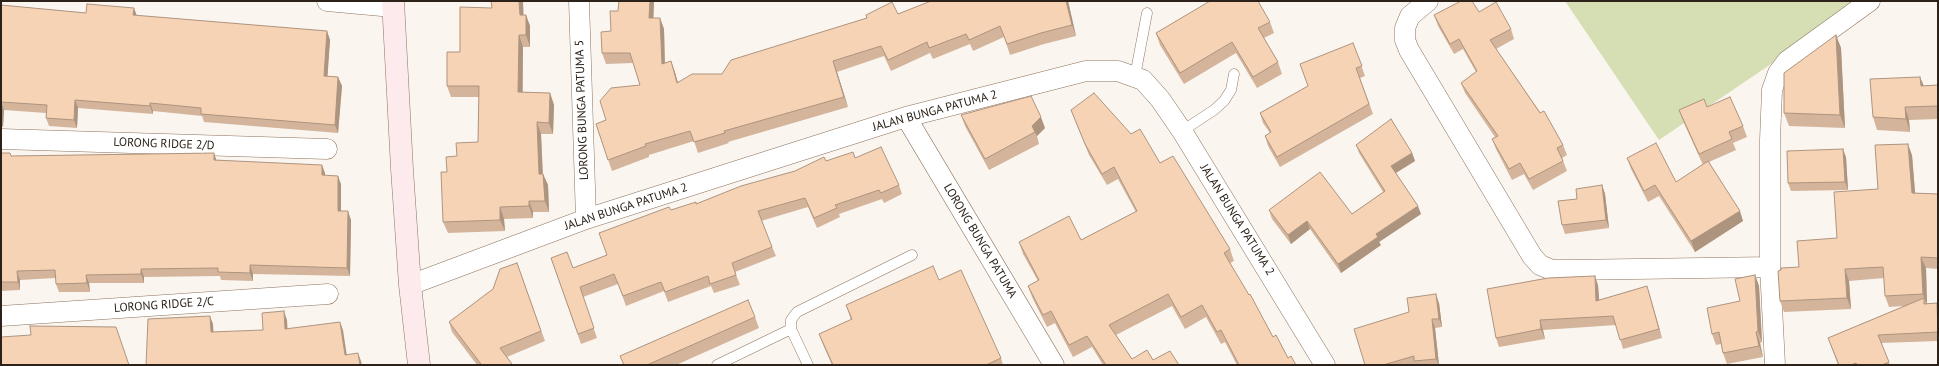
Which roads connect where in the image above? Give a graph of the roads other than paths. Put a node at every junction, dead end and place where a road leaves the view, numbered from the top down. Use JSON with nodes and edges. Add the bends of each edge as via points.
{"nodes":[{"id":1,"x":327,"y":1,"type":"edge"},
{"id":2,"x":579,"y":1,"type":"edge"},
{"id":3,"x":1428,"y":1,"type":"edge"},
{"id":4,"x":1870,"y":1,"type":"edge"},
{"id":5,"x":393,"y":4,"type":"edge"},
{"id":6,"x":1147,"y":13,"type":"dead end"},
{"id":7,"x":1234,"y":74,"type":"dead end"},
{"id":8,"x":1135,"y":76,"type":"junction"},
{"id":9,"x":906,"y":117,"type":"junction"},
{"id":10,"x":1182,"y":131,"type":"junction"},
{"id":11,"x":1,"y":139,"type":"edge"},
{"id":12,"x":327,"y":149,"type":"dead end"},
{"id":13,"x":586,"y":219,"type":"junction"},
{"id":14,"x":912,"y":255,"type":"dead end"},
{"id":15,"x":1770,"y":267,"type":"junction"},
{"id":16,"x":410,"y":285,"type":"junction"},
{"id":17,"x":328,"y":294,"type":"dead end"},
{"id":18,"x":1,"y":316,"type":"edge"},
{"id":19,"x":791,"y":329,"type":"junction"},
{"id":20,"x":419,"y":365,"type":"edge"},
{"id":21,"x":717,"y":365,"type":"edge"},
{"id":22,"x":808,"y":365,"type":"edge"},
{"id":23,"x":1054,"y":365,"type":"edge"},
{"id":24,"x":1325,"y":365,"type":"edge"},
{"id":25,"x":1774,"y":365,"type":"edge"}],
"edges":[{"from":1,"to":5,"type":"street"},
{"from":2,"to":13,"type":"street","name":"LORONG BUNGA PATUMA 5"},
{"from":3,"to":15,"type":"street","via":[[1410,16],[1405,28],[1405,40],[1409,50],[1532,256],[1540,265],[1552,270]]},
{"from":4,"to":15,"type":"street","via":[[1787,61],[1778,73],[1772,90]]},
{"from":5,"to":16,"type":"street"},
{"from":6,"to":8,"type":"lane"},
{"from":7,"to":10,"type":"lane","via":[[1231,90],[1224,101]]},
{"from":8,"to":9,"type":"street","name":"JALAN BUNGA PATUMA 2","via":[[1118,71],[1086,71]]},
{"from":8,"to":10,"type":"street","name":"JALAN BUNGA PATUMA 2","via":[[1151,87]]},
{"from":9,"to":13,"type":"street","name":"JALAN BUNGA PATUMA 2"},
{"from":9,"to":23,"type":"street","name":"LORONG BUNGA PATUMA"},
{"from":10,"to":24,"type":"street","name":"JALAN BUNGA PATUMA 2"},
{"from":11,"to":12,"type":"street","name":"LORONG RIDGE 2/D"},
{"from":13,"to":16,"type":"street","name":"JALAN BUNGA PATUMA 2"},
{"from":14,"to":19,"type":"lane","via":[[797,312],[791,320]]},
{"from":15,"to":25,"type":"street"},
{"from":16,"to":20,"type":"street"},
{"from":17,"to":18,"type":"street","name":"LORONG RIDGE 2/C"},
{"from":19,"to":21,"type":"lane"},
{"from":19,"to":22,"type":"lane"}]}
